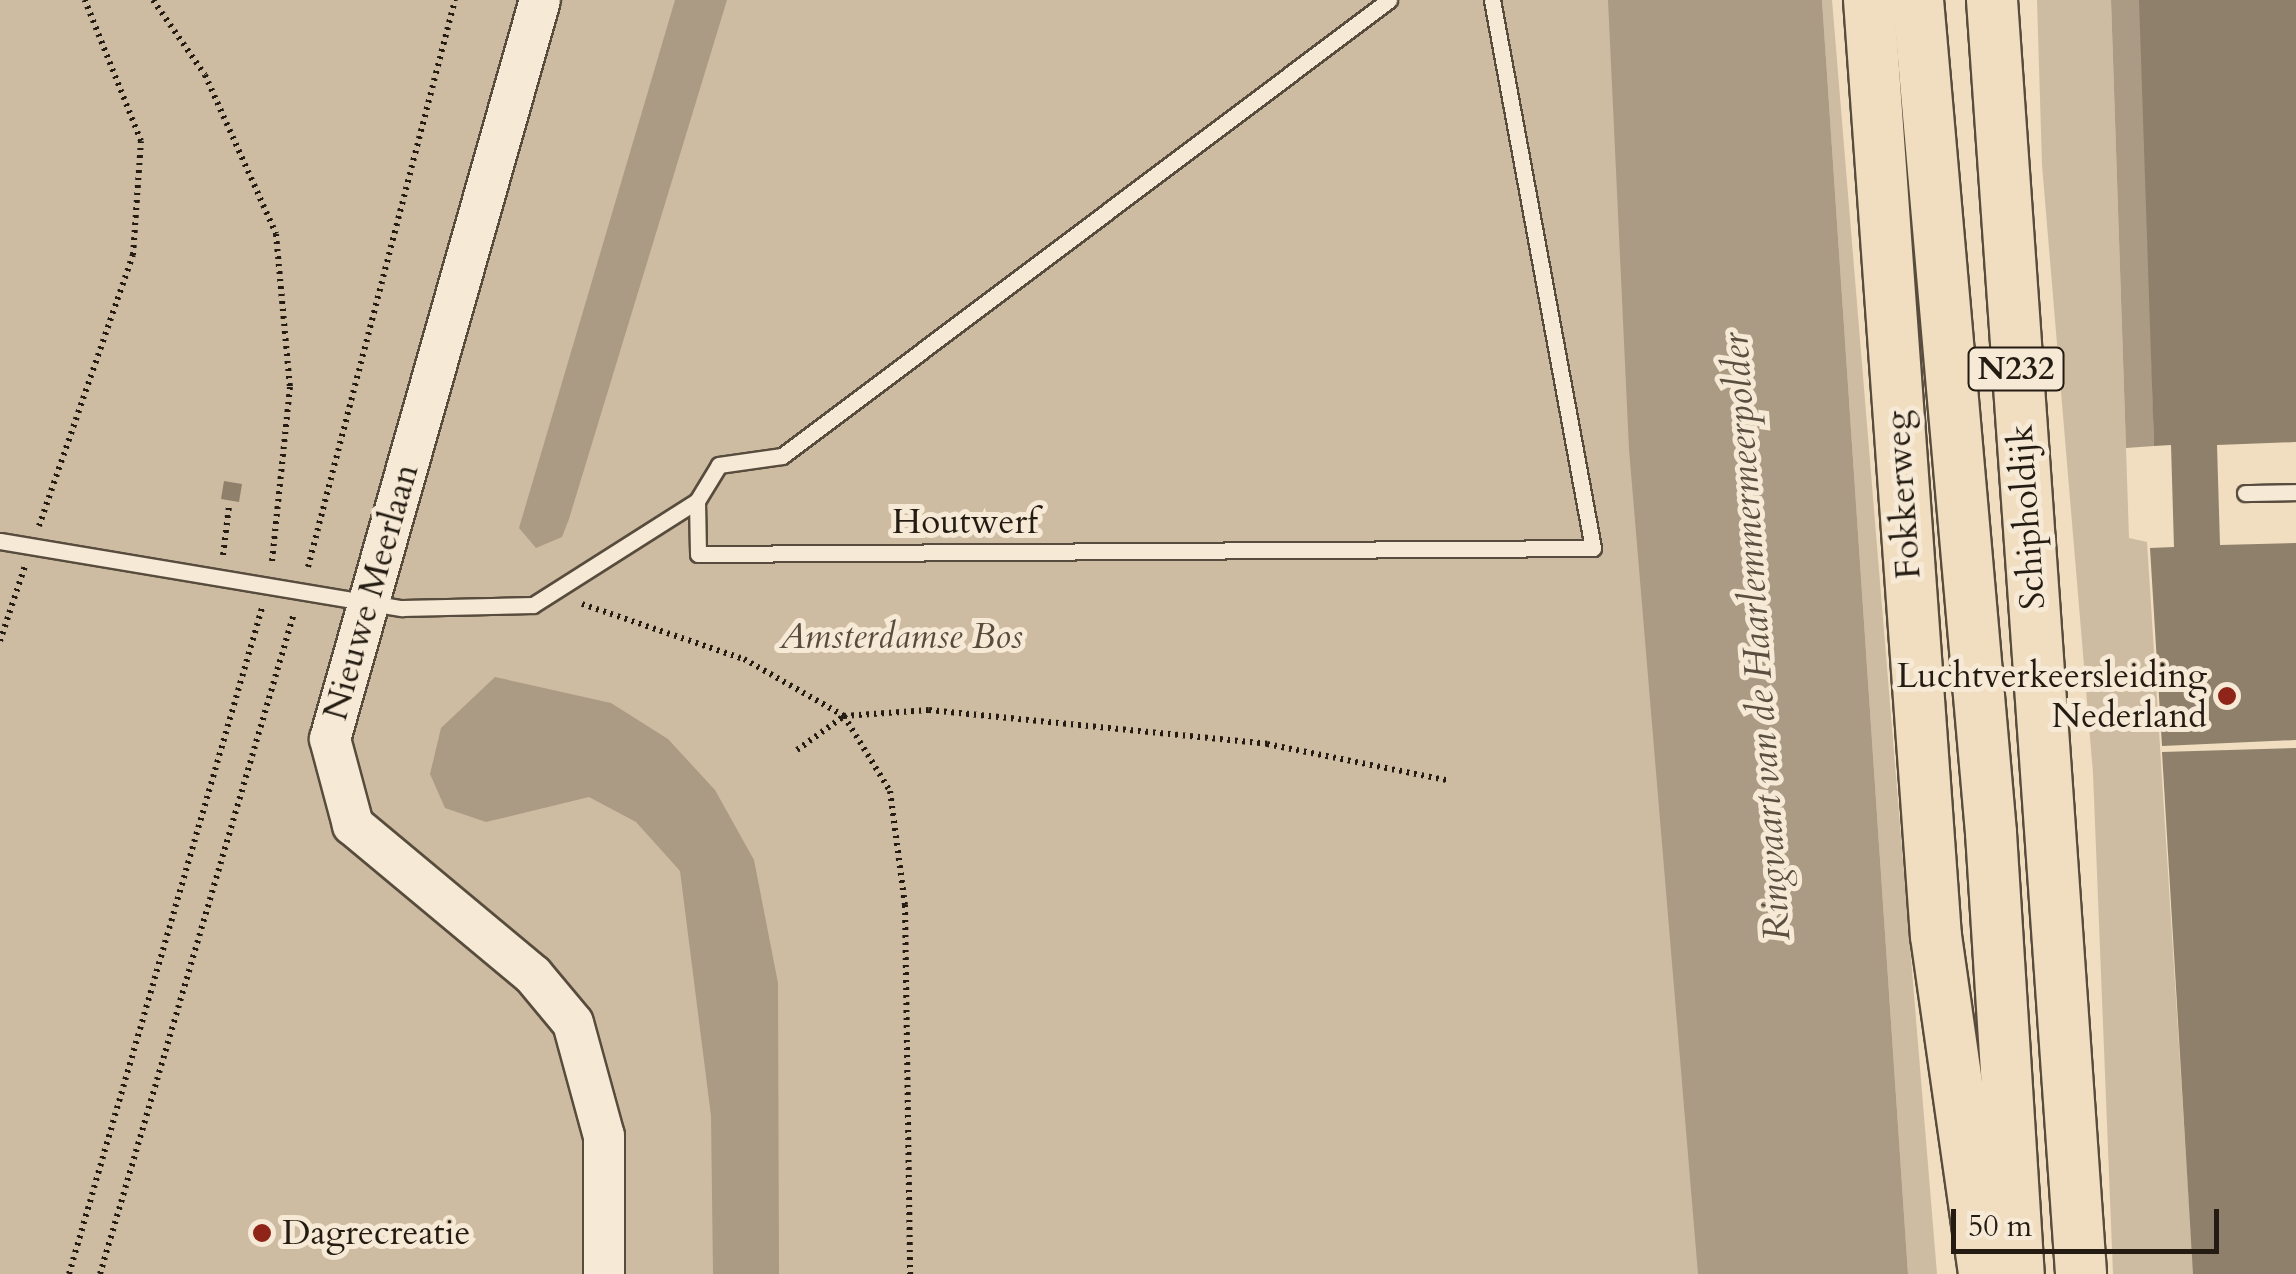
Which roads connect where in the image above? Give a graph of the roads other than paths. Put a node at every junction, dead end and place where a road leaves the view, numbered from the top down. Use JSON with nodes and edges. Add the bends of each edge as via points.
{"nodes":[{"id":1,"x":540,"y":0,"type":"edge"},
{"id":2,"x":1389,"y":0,"type":"edge"},
{"id":3,"x":1492,"y":0,"type":"edge"},
{"id":4,"x":1869,"y":0,"type":"edge"},
{"id":5,"x":1918,"y":0,"type":"edge"},
{"id":6,"x":1992,"y":0,"type":"edge"},
{"id":7,"x":2296,"y":492,"type":"edge"},
{"id":8,"x":2245,"y":493,"type":"dead end"},
{"id":9,"x":697,"y":501,"type":"junction"},
{"id":10,"x":0,"y":541,"type":"edge"},
{"id":11,"x":368,"y":601,"type":"junction"},
{"id":12,"x":1942,"y":989,"type":"junction"},
{"id":13,"x":604,"y":1274,"type":"edge"},
{"id":14,"x":1953,"y":1274,"type":"edge"},
{"id":15,"x":1984,"y":1274,"type":"edge"},
{"id":16,"x":2018,"y":1274,"type":"edge"},
{"id":17,"x":2080,"y":1274,"type":"edge"}],
"edges":[{"from":1,"to":11,"type":"street","name":"Nieuwe Meerlaan"},
{"from":2,"to":9,"type":"lane","via":[[782,456],[719,465]]},
{"from":3,"to":9,"type":"lane","name":"Houtwerf","via":[[1593,548],[698,554]]},
{"from":4,"to":12,"type":"main road","name":"Fokkerweg"},
{"from":5,"to":16,"type":"main road","number":"N232","via":[[1986,776]]},
{"from":6,"to":17,"type":"main road","name":"Schipholdijk","number":"N232"},
{"from":7,"to":8,"type":"lane"},
{"from":9,"to":11,"type":"lane","via":[[533,605]]},
{"from":10,"to":11,"type":"lane"},
{"from":11,"to":13,"type":"street","name":"Nieuwe Meerlaan","via":[[330,740],[340,798],[382,854],[497,943],[573,1024],[604,1136]]},
{"from":12,"to":14,"type":"main road","via":[[1936,1050]]},
{"from":12,"to":15,"type":"main road"}]}
